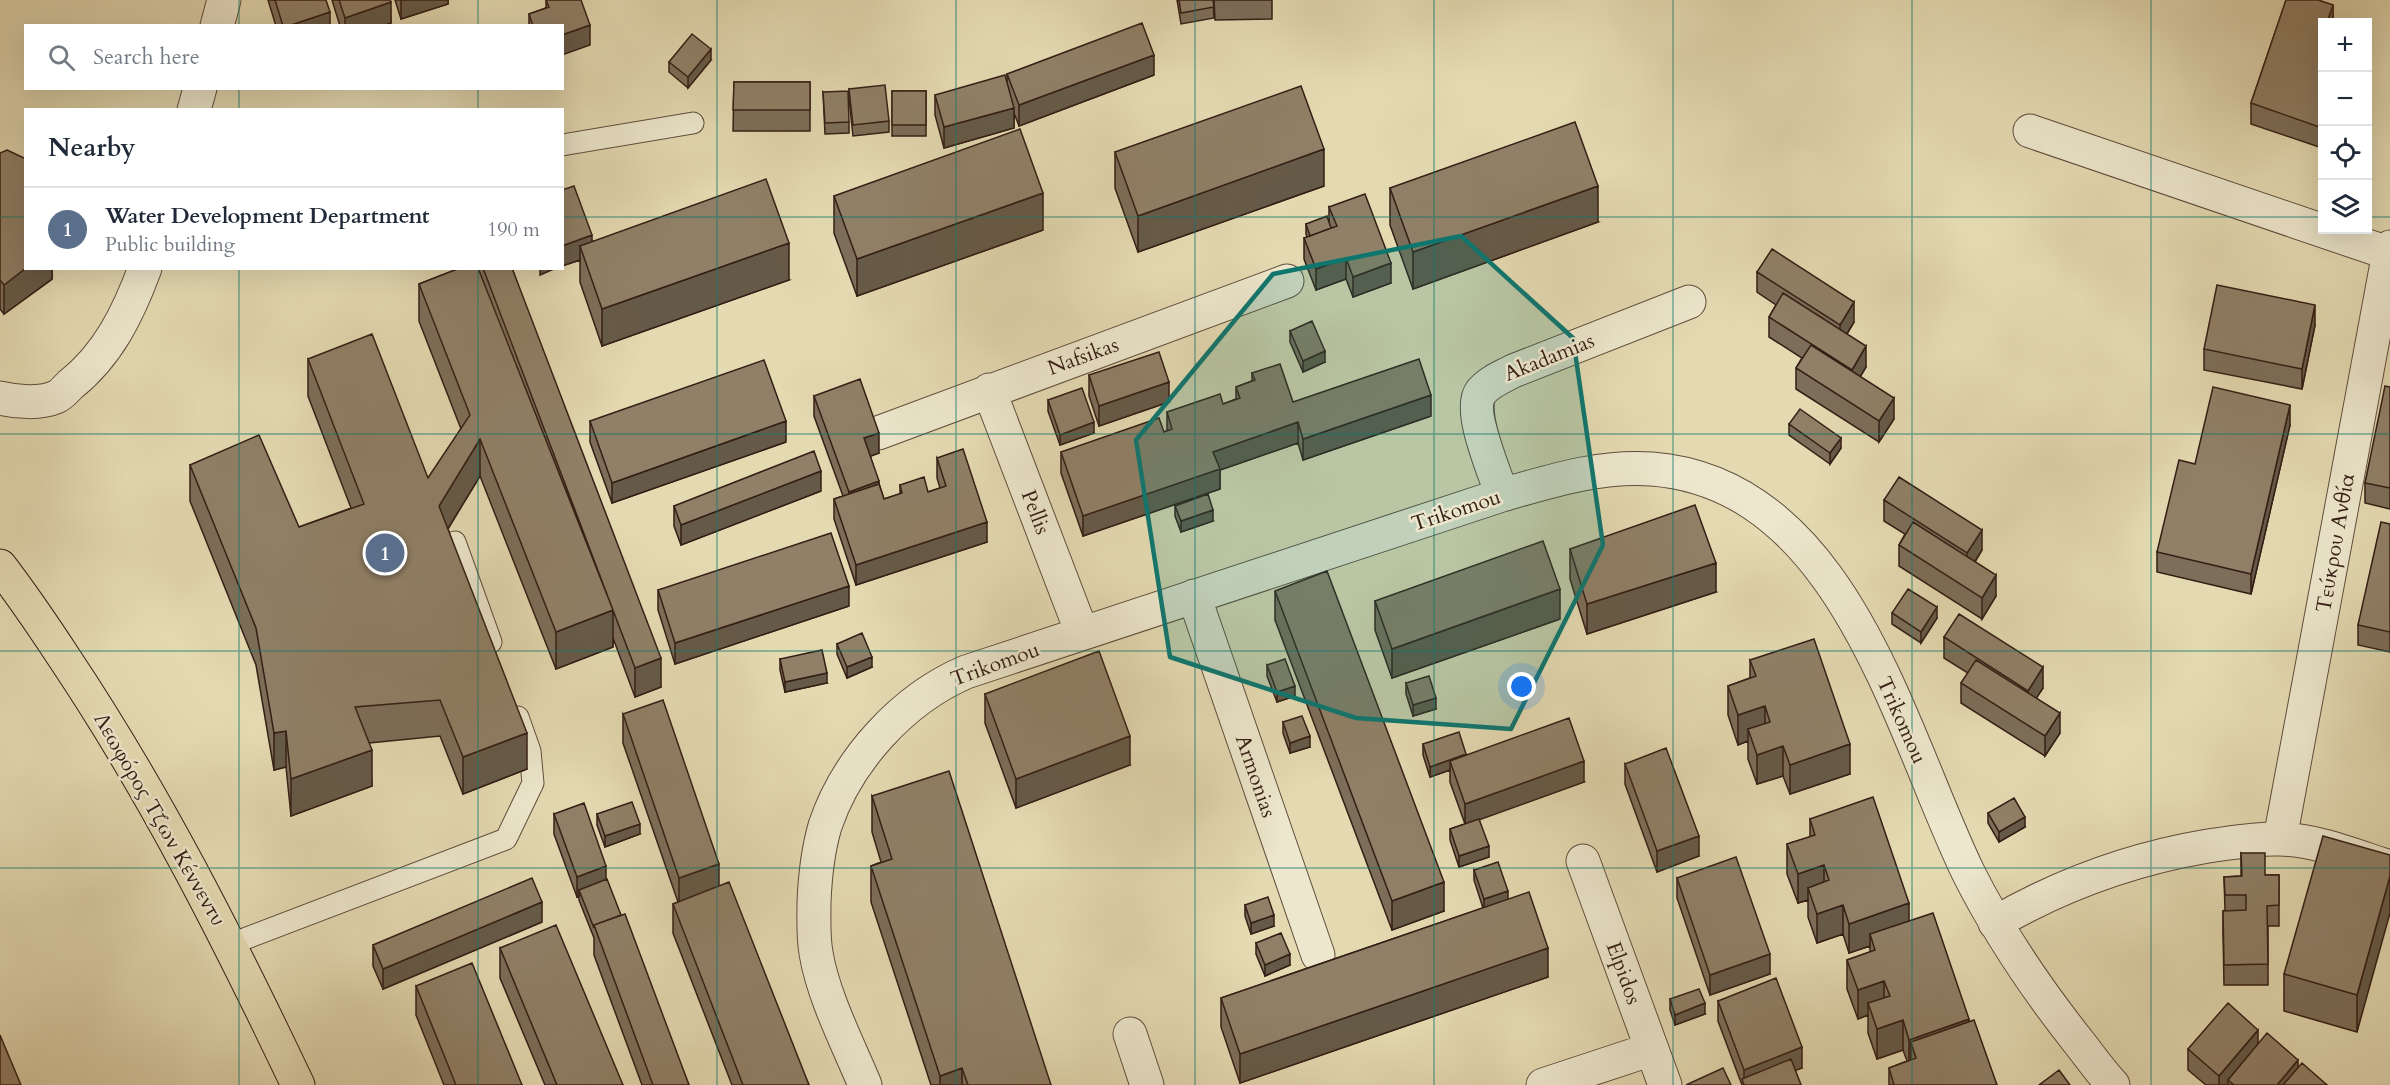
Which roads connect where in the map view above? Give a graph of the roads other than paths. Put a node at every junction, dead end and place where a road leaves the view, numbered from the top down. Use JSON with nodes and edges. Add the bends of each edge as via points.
{"nodes":[{"id":1,"x":224,"y":0,"type":"edge"},
{"id":2,"x":218,"y":24,"type":"edge"},
{"id":3,"x":199,"y":90,"type":"edge"},
{"id":4,"x":195,"y":108,"type":"edge"},
{"id":5,"x":693,"y":123,"type":"dead end"},
{"id":6,"x":2030,"y":131,"type":"dead end"},
{"id":7,"x":564,"y":145,"type":"edge"},
{"id":8,"x":2389,"y":250,"type":"edge"},
{"id":9,"x":144,"y":270,"type":"edge"},
{"id":10,"x":1287,"y":281,"type":"dead end"},
{"id":11,"x":1689,"y":302,"type":"dead end"},
{"id":12,"x":989,"y":390,"type":"junction"},
{"id":13,"x":0,"y":398,"type":"edge"},
{"id":14,"x":878,"y":433,"type":"edge"},
{"id":15,"x":1502,"y":495,"type":"junction"},
{"id":16,"x":455,"y":542,"type":"edge"},
{"id":17,"x":0,"y":566,"type":"edge"},
{"id":18,"x":1194,"y":596,"type":"junction"},
{"id":19,"x":1082,"y":633,"type":"junction"},
{"id":20,"x":498,"y":663,"type":"edge"},
{"id":21,"x":510,"y":696,"type":"edge"},
{"id":22,"x":2280,"y":839,"type":"junction"},
{"id":23,"x":1583,"y":861,"type":"dead end"},
{"id":24,"x":2390,"y":867,"type":"edge"},
{"id":25,"x":1995,"y":923,"type":"junction"},
{"id":26,"x":231,"y":944,"type":"junction"},
{"id":27,"x":1318,"y":955,"type":"dead end"},
{"id":28,"x":1130,"y":1034,"type":"dead end"},
{"id":29,"x":1652,"y":1049,"type":"junction"},
{"id":30,"x":298,"y":1085,"type":"edge"},
{"id":31,"x":865,"y":1085,"type":"edge"},
{"id":32,"x":1147,"y":1085,"type":"edge"},
{"id":33,"x":1543,"y":1085,"type":"edge"},
{"id":34,"x":1665,"y":1085,"type":"edge"},
{"id":35,"x":2113,"y":1085,"type":"edge"}],
"edges":[{"from":1,"to":2,"type":"street"},
{"from":3,"to":4,"type":"street"},
{"from":5,"to":7,"type":"lane"},
{"from":6,"to":8,"type":"street"},
{"from":8,"to":22,"type":"street","name":"Τεύκρου Ανθία"},
{"from":9,"to":13,"type":"street","via":[[122,324],[95,363],[79,378],[56,397],[32,401]]},
{"from":10,"to":12,"type":"street","name":"Nafsikas"},
{"from":11,"to":15,"type":"street","name":"Akadamias","via":[[1513,371],[1480,393],[1475,407]]},
{"from":12,"to":14,"type":"street","name":"Nafsikas"},
{"from":12,"to":19,"type":"street","name":"Pellis"},
{"from":15,"to":18,"type":"street","name":"Trikomou"},
{"from":15,"to":25,"type":"street","name":"Trikomou","via":[[1563,477],[1652,469],[1699,477],[1740,495],[1769,515],[1803,546],[1839,593],[1879,668],[1968,871]]},
{"from":16,"to":20,"type":"lane"},
{"from":17,"to":26,"type":"main road","name":"Λεωφόρος Τζων Κέννεντυ","via":[[98,707],[148,789]]},
{"from":18,"to":19,"type":"street","name":"Trikomou"},
{"from":18,"to":27,"type":"street","name":"Armonias"},
{"from":19,"to":31,"type":"street","name":"Trikomou","via":[[966,672],[929,692],[901,714],[862,756],[841,790],[825,826],[815,878],[813,927],[826,990]]},
{"from":21,"to":26,"type":"lane","via":[[530,751],[533,783],[506,839]]},
{"from":22,"to":24,"type":"street","via":[[2314,844]]},
{"from":22,"to":25,"type":"street","via":[[2171,853],[2113,868],[2032,902]]},
{"from":23,"to":29,"type":"street","name":"Elpidos"},
{"from":25,"to":35,"type":"street","name":"Trikomou","via":[[2052,1008]]},
{"from":26,"to":30,"type":"main road","name":"Λεωφόρος Τζων Κέννεντυ"},
{"from":28,"to":32,"type":"street"},
{"from":29,"to":33,"type":"street"},
{"from":29,"to":34,"type":"street","name":"Elpidos"}]}
